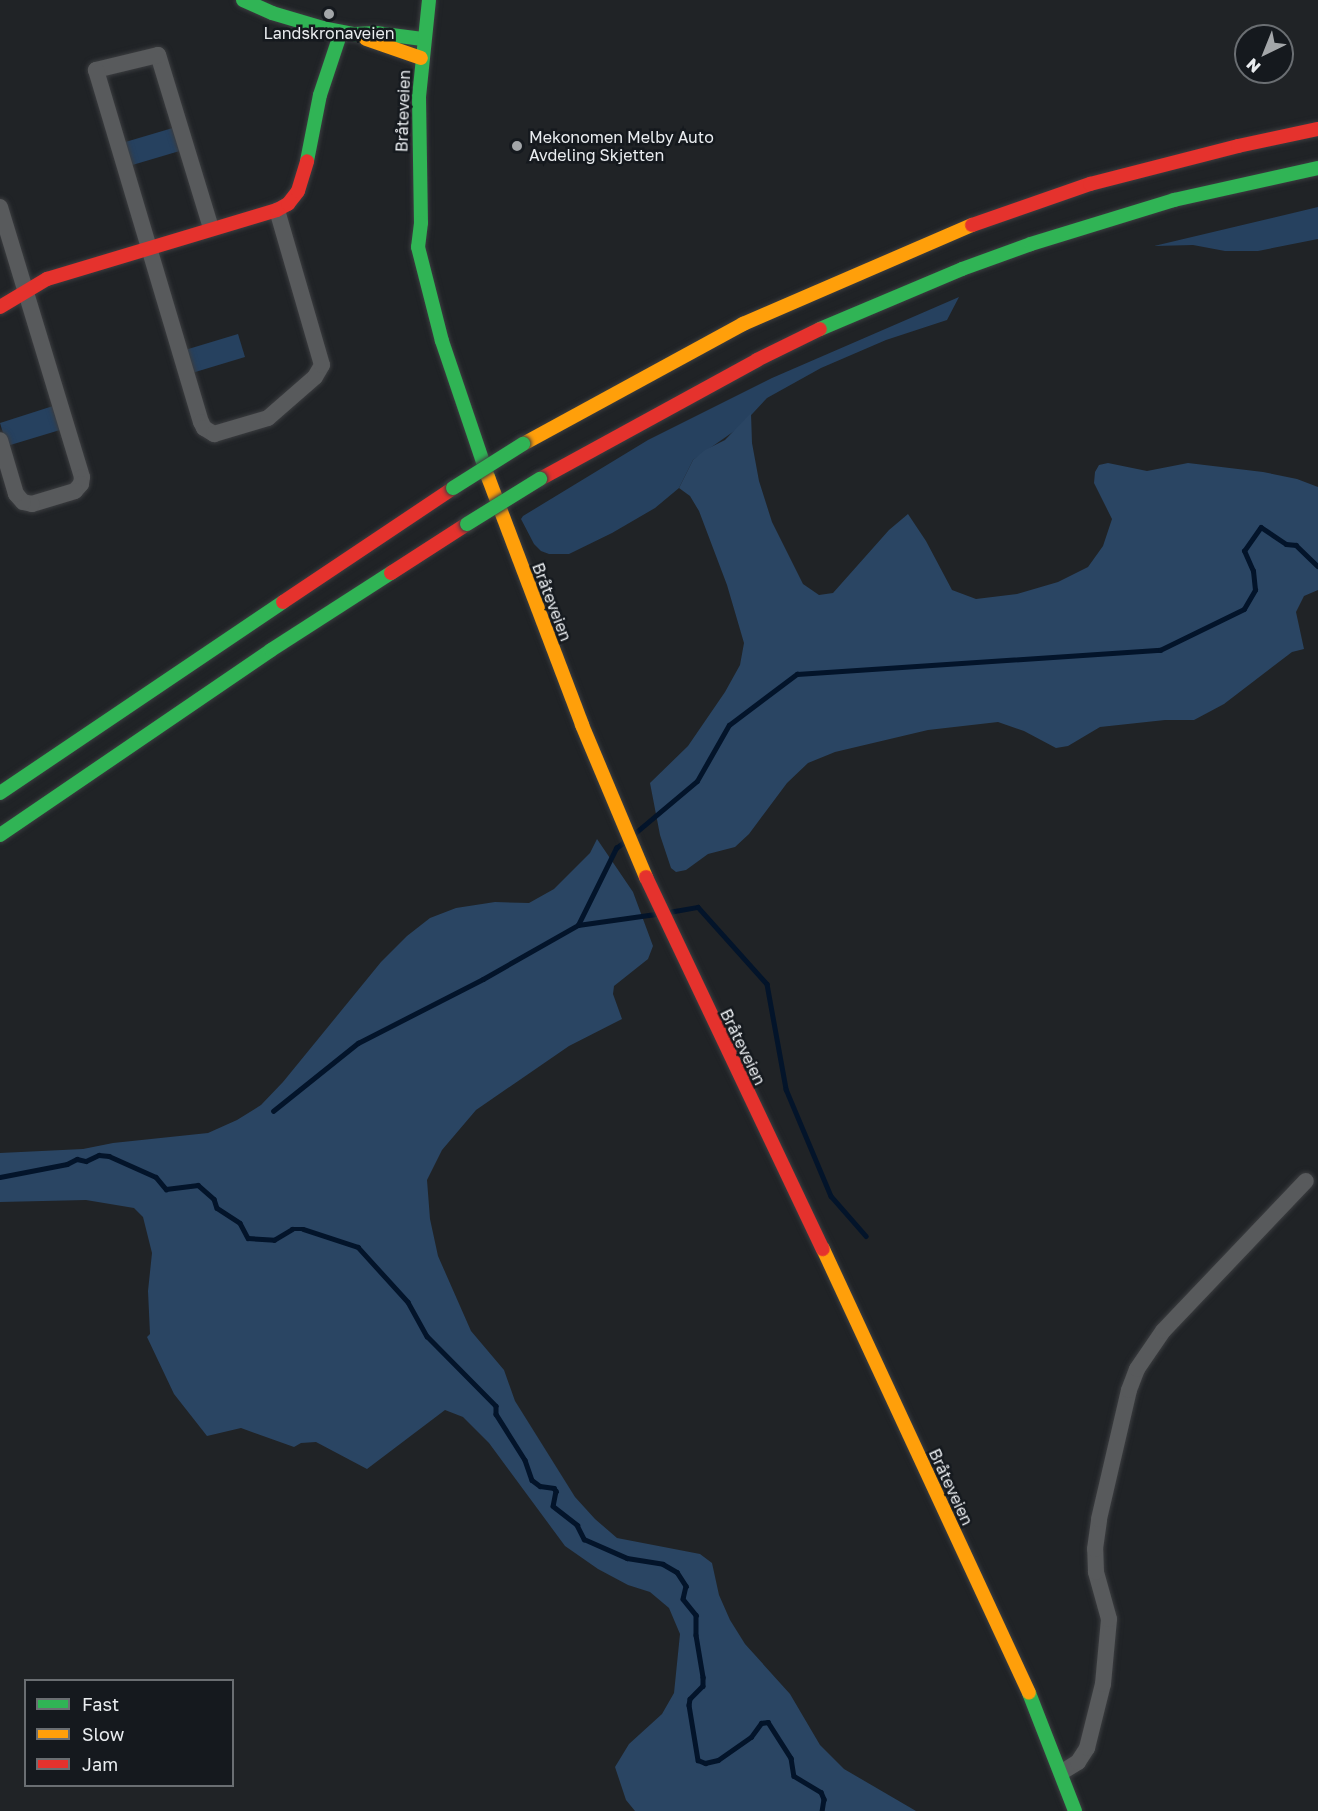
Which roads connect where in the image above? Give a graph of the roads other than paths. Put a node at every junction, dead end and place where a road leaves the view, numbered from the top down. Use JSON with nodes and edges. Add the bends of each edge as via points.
{"nodes":[{"id":1,"x":243,"y":0,"type":"edge"},
{"id":2,"x":429,"y":0,"type":"edge"},
{"id":3,"x":340,"y":32,"type":"junction"},
{"id":4,"x":356,"y":34,"type":"junction"},
{"id":5,"x":322,"y":38,"type":"junction"},
{"id":6,"x":423,"y":39,"type":"junction"},
{"id":7,"x":421,"y":58,"type":"junction"},
{"id":8,"x":320,"y":95,"type":"junction"},
{"id":9,"x":1318,"y":129,"type":"edge"},
{"id":10,"x":1318,"y":168,"type":"edge"},
{"id":11,"x":0,"y":207,"type":"edge"},
{"id":12,"x":277,"y":210,"type":"junction"},
{"id":13,"x":211,"y":228,"type":"junction"},
{"id":14,"x":149,"y":248,"type":"junction"},
{"id":15,"x":26,"y":291,"type":"junction"},
{"id":16,"x":0,"y":307,"type":"edge"},
{"id":17,"x":0,"y":440,"type":"edge"},
{"id":18,"x":0,"y":793,"type":"edge"},
{"id":19,"x":0,"y":835,"type":"edge"},
{"id":20,"x":1306,"y":1181,"type":"dead end"},
{"id":21,"x":1062,"y":1772,"type":"junction"},
{"id":22,"x":1075,"y":1811,"type":"edge"}],
"edges":[{"from":1,"to":5,"type":"main road"},
{"from":2,"to":6,"type":"main road","name":"Bråteveien"},
{"from":3,"to":4,"type":"main road"},
{"from":3,"to":5,"type":"main road"},
{"from":3,"to":8,"type":"main road"},
{"from":4,"to":6,"type":"main road"},
{"from":4,"to":7,"type":"main road"},
{"from":5,"to":8,"type":"main road"},
{"from":6,"to":7,"type":"main road","name":"Bråteveien"},
{"from":7,"to":21,"type":"main road","name":"Bråteveien","via":[[418,247],[447,358],[474,440],[542,622],[621,821],[701,998],[842,1289]]},
{"from":8,"to":12,"type":"main road","via":[[302,183],[293,199]]},
{"from":9,"to":18,"type":"main road","bridge":true,"via":[[1090,184],[953,232],[744,324],[602,399],[453,488]]},
{"from":10,"to":19,"type":"main road","bridge":true,"via":[[1174,200],[1031,244],[962,269],[757,360],[616,435],[467,524],[271,650]]},
{"from":11,"to":15,"type":"street"},
{"from":12,"to":13,"type":"main road"},
{"from":12,"to":14,"type":"street","via":[[322,365],[315,377],[268,418],[221,434],[208,431],[201,422]]},
{"from":13,"to":14,"type":"main road"},
{"from":13,"to":14,"type":"street","via":[[158,55],[96,70]]},
{"from":14,"to":15,"type":"main road","via":[[47,279]]},
{"from":15,"to":16,"type":"main road"},
{"from":15,"to":17,"type":"street","via":[[81,484],[75,491],[32,504],[23,502],[16,494]]},
{"from":20,"to":21,"type":"street","via":[[1163,1331],[1137,1369],[1098,1519],[1096,1572],[1109,1619],[1102,1684],[1087,1748],[1078,1762]]},
{"from":21,"to":22,"type":"main road","name":"Bråteveien"}]}
